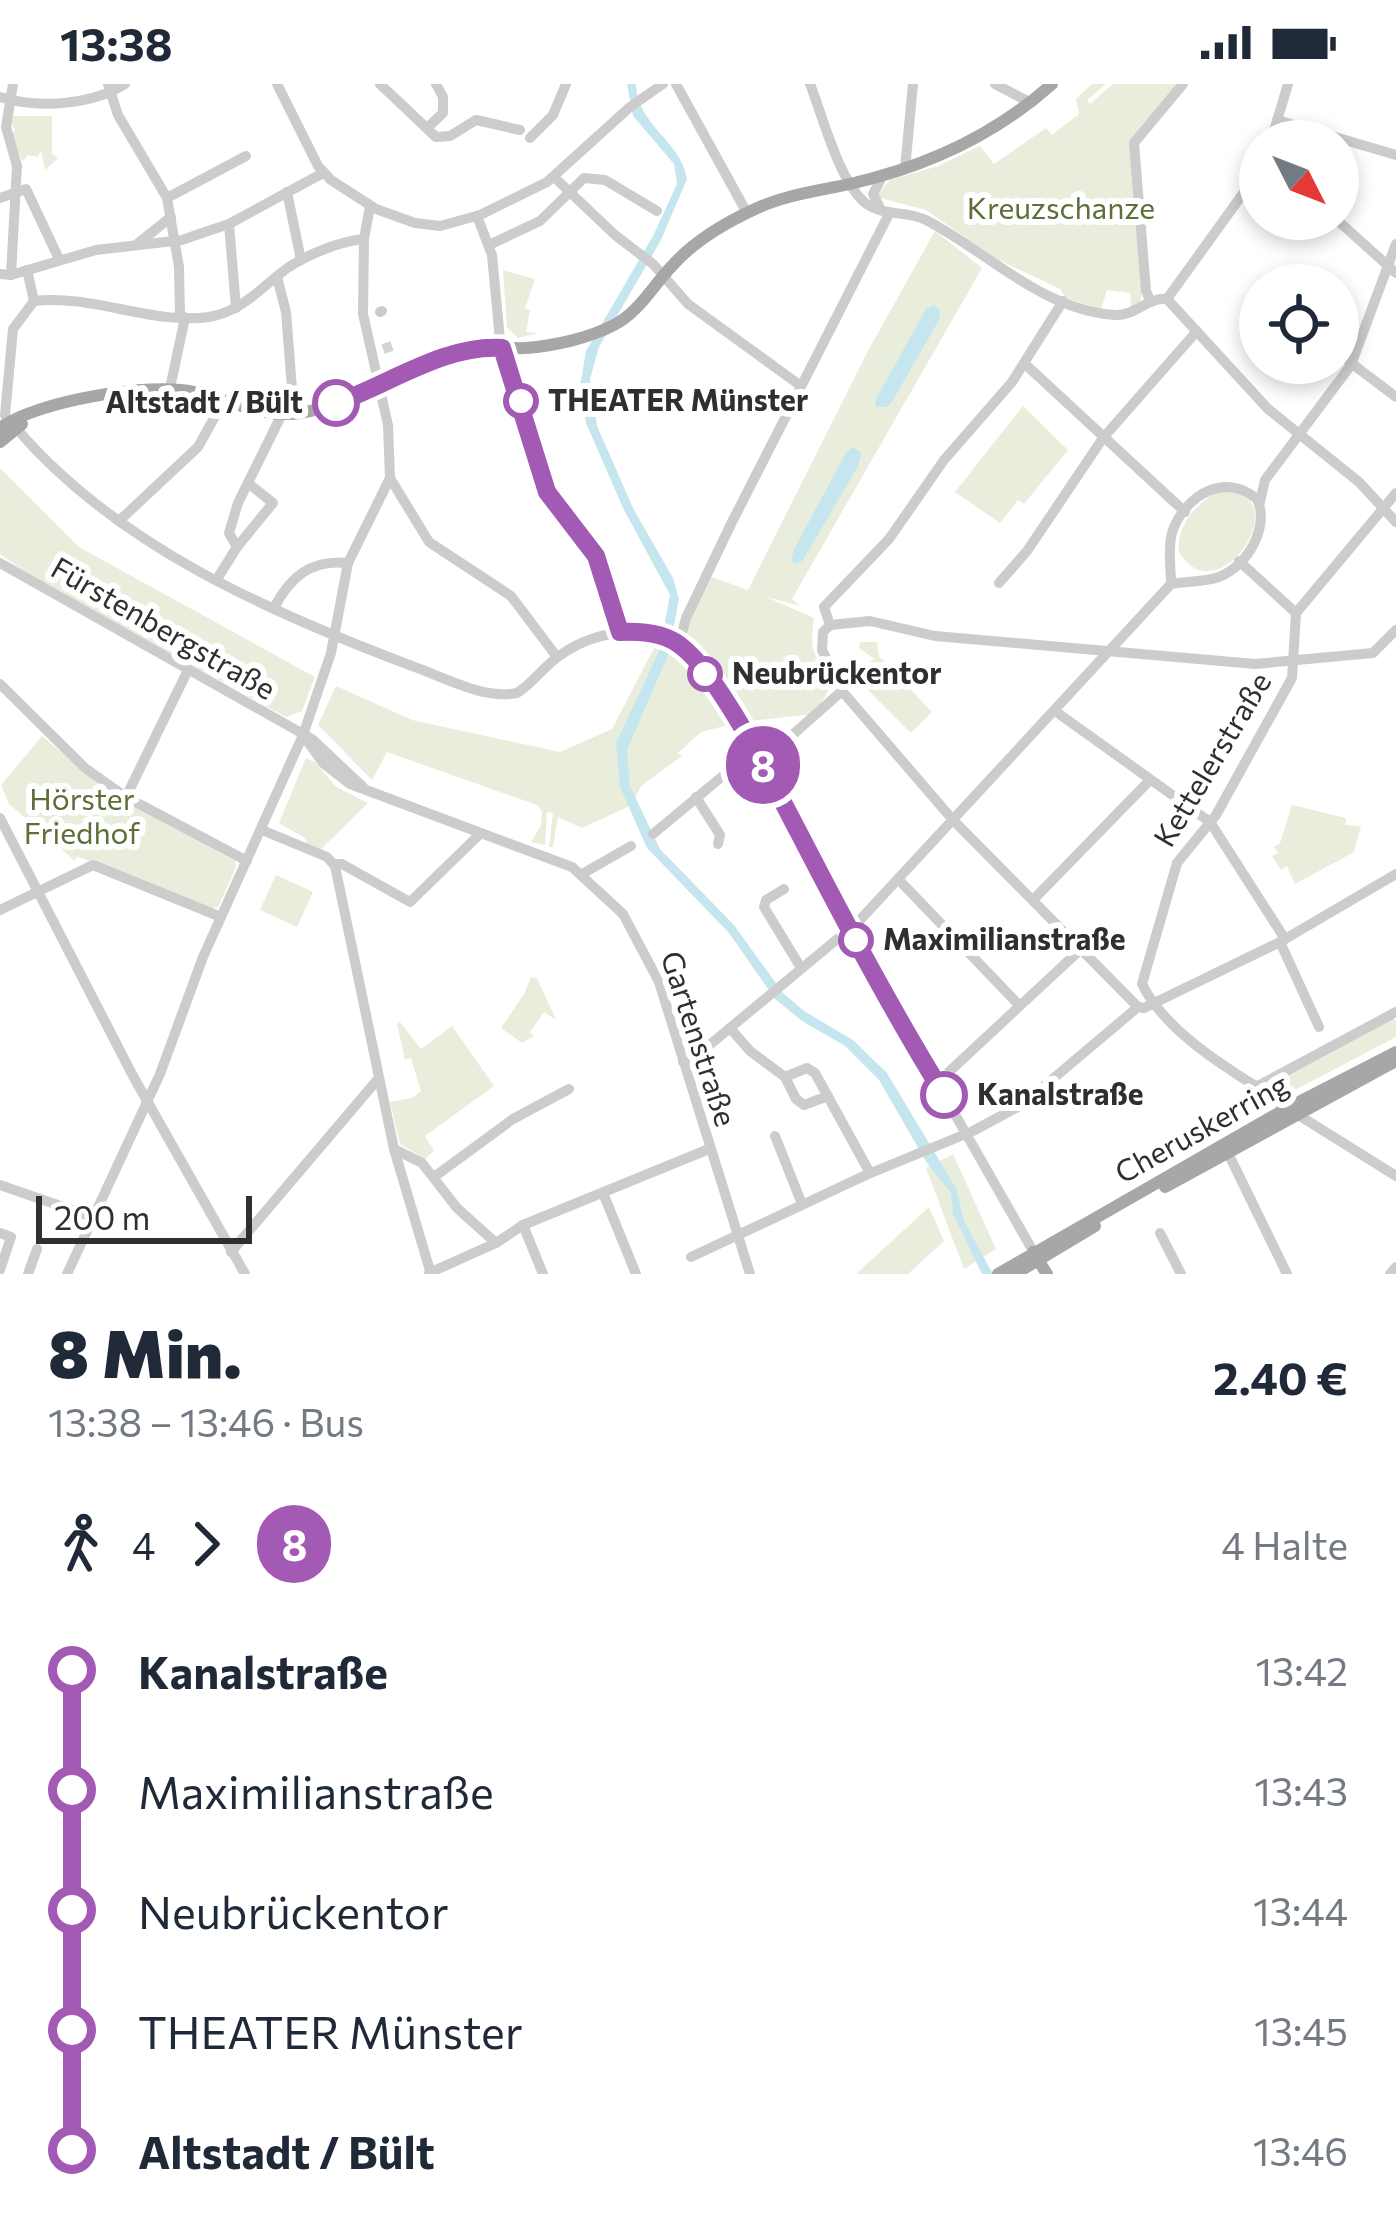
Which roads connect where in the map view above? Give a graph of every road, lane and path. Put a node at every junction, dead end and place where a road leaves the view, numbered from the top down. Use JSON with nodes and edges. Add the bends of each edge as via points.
{"nodes":[{"id":1,"x":14,"y":84,"type":"edge"},
{"id":2,"x":125,"y":84,"type":"edge"},
{"id":3,"x":277,"y":84,"type":"edge"},
{"id":4,"x":380,"y":84,"type":"edge"},
{"id":5,"x":436,"y":84,"type":"edge"},
{"id":6,"x":566,"y":84,"type":"edge"},
{"id":7,"x":663,"y":84,"type":"edge"},
{"id":8,"x":676,"y":84,"type":"edge"},
{"id":9,"x":810,"y":84,"type":"edge"},
{"id":10,"x":913,"y":84,"type":"edge"},
{"id":11,"x":995,"y":84,"type":"edge"},
{"id":12,"x":1052,"y":84,"type":"edge"},
{"id":13,"x":1183,"y":84,"type":"edge"},
{"id":14,"x":1288,"y":84,"type":"edge"},
{"id":15,"x":108,"y":89,"type":"edge"},
{"id":16,"x":6,"y":99,"type":"edge"},
{"id":17,"x":1031,"y":103,"type":"junction"},
{"id":18,"x":1277,"y":120,"type":"edge"},
{"id":19,"x":428,"y":128,"type":"dead end"},
{"id":20,"x":1359,"y":144,"type":"edge"},
{"id":21,"x":1396,"y":155,"type":"edge"},
{"id":22,"x":246,"y":156,"type":"dead end"},
{"id":23,"x":905,"y":169,"type":"junction"},
{"id":24,"x":323,"y":173,"type":"junction"},
{"id":25,"x":884,"y":175,"type":"junction"},
{"id":26,"x":554,"y":177,"type":"junction"},
{"id":27,"x":850,"y":184,"type":"junction"},
{"id":28,"x":570,"y":192,"type":"junction"},
{"id":29,"x":287,"y":193,"type":"junction"},
{"id":30,"x":16,"y":194,"type":"junction"},
{"id":31,"x":0,"y":198,"type":"edge"},
{"id":32,"x":167,"y":198,"type":"junction"},
{"id":33,"x":1239,"y":199,"type":"edge"},
{"id":34,"x":370,"y":206,"type":"junction"},
{"id":35,"x":657,"y":212,"type":"dead end"},
{"id":36,"x":886,"y":212,"type":"junction"},
{"id":37,"x":747,"y":213,"type":"junction"},
{"id":38,"x":477,"y":216,"type":"junction"},
{"id":39,"x":171,"y":217,"type":"junction"},
{"id":40,"x":229,"y":224,"type":"junction"},
{"id":41,"x":364,"y":239,"type":"junction"},
{"id":42,"x":1359,"y":240,"type":"edge"},
{"id":43,"x":176,"y":241,"type":"junction"},
{"id":44,"x":1396,"y":244,"type":"edge"},
{"id":45,"x":136,"y":245,"type":"junction"},
{"id":46,"x":489,"y":245,"type":"junction"},
{"id":47,"x":59,"y":259,"type":"junction"},
{"id":48,"x":301,"y":260,"type":"junction"},
{"id":49,"x":27,"y":270,"type":"junction"},
{"id":50,"x":1392,"y":270,"type":"edge"},
{"id":51,"x":6,"y":272,"type":"edge"},
{"id":52,"x":663,"y":275,"type":"junction"},
{"id":53,"x":277,"y":277,"type":"junction"},
{"id":54,"x":1166,"y":299,"type":"junction"},
{"id":55,"x":34,"y":301,"type":"junction"},
{"id":56,"x":1063,"y":301,"type":"junction"},
{"id":57,"x":1151,"y":302,"type":"junction"},
{"id":58,"x":236,"y":308,"type":"junction"},
{"id":59,"x":185,"y":318,"type":"junction"},
{"id":60,"x":1197,"y":331,"type":"junction"},
{"id":61,"x":0,"y":340,"type":"edge"},
{"id":62,"x":501,"y":344,"type":"junction"},
{"id":63,"x":1359,"y":346,"type":"edge"},
{"id":64,"x":11,"y":350,"type":"junction"},
{"id":65,"x":1024,"y":364,"type":"junction"},
{"id":66,"x":1359,"y":371,"type":"edge"},
{"id":67,"x":1338,"y":384,"type":"edge"},
{"id":68,"x":380,"y":385,"type":"junction"},
{"id":69,"x":801,"y":386,"type":"junction"},
{"id":70,"x":170,"y":388,"type":"junction"},
{"id":71,"x":1396,"y":397,"type":"edge"},
{"id":72,"x":224,"y":400,"type":"junction"},
{"id":73,"x":288,"y":414,"type":"junction"},
{"id":74,"x":6,"y":421,"type":"edge"},
{"id":75,"x":1302,"y":435,"type":"junction"},
{"id":76,"x":1102,"y":438,"type":"junction"},
{"id":77,"x":0,"y":442,"type":"edge"},
{"id":78,"x":390,"y":478,"type":"junction"},
{"id":79,"x":248,"y":482,"type":"junction"},
{"id":80,"x":1396,"y":494,"type":"edge"},
{"id":81,"x":1260,"y":502,"type":"junction"},
{"id":82,"x":1386,"y":509,"type":"junction"},
{"id":83,"x":1185,"y":512,"type":"junction"},
{"id":84,"x":119,"y":521,"type":"junction"},
{"id":85,"x":1396,"y":522,"type":"edge"},
{"id":86,"x":237,"y":547,"type":"junction"},
{"id":87,"x":1171,"y":555,"type":"junction"},
{"id":88,"x":1239,"y":561,"type":"junction"},
{"id":89,"x":0,"y":563,"type":"edge"},
{"id":90,"x":348,"y":563,"type":"junction"},
{"id":91,"x":218,"y":579,"type":"junction"},
{"id":92,"x":1196,"y":579,"type":"junction"},
{"id":93,"x":999,"y":584,"type":"dead end"},
{"id":94,"x":1172,"y":584,"type":"junction"},
{"id":95,"x":274,"y":608,"type":"junction"},
{"id":96,"x":1296,"y":614,"type":"junction"},
{"id":97,"x":830,"y":625,"type":"junction"},
{"id":98,"x":1396,"y":630,"type":"edge"},
{"id":99,"x":620,"y":632,"type":"junction"},
{"id":100,"x":334,"y":638,"type":"junction"},
{"id":101,"x":672,"y":640,"type":"junction"},
{"id":102,"x":1109,"y":652,"type":"junction"},
{"id":103,"x":557,"y":657,"type":"junction"},
{"id":104,"x":1294,"y":662,"type":"junction"},
{"id":105,"x":187,"y":671,"type":"junction"},
{"id":106,"x":0,"y":684,"type":"edge"},
{"id":107,"x":842,"y":691,"type":"junction"},
{"id":108,"x":1055,"y":711,"type":"junction"},
{"id":109,"x":303,"y":735,"type":"junction"},
{"id":110,"x":758,"y":756,"type":"junction"},
{"id":111,"x":1150,"y":780,"type":"junction"},
{"id":112,"x":126,"y":797,"type":"junction"},
{"id":113,"x":696,"y":797,"type":"junction"},
{"id":114,"x":0,"y":818,"type":"edge"},
{"id":115,"x":953,"y":820,"type":"junction"},
{"id":116,"x":1210,"y":822,"type":"junction"},
{"id":117,"x":262,"y":830,"type":"junction"},
{"id":118,"x":481,"y":832,"type":"junction"},
{"id":119,"x":652,"y":834,"type":"dead end"},
{"id":120,"x":718,"y":844,"type":"dead end"},
{"id":121,"x":631,"y":846,"type":"dead end"},
{"id":122,"x":247,"y":861,"type":"junction"},
{"id":123,"x":330,"y":861,"type":"junction"},
{"id":124,"x":582,"y":874,"type":"junction"},
{"id":125,"x":899,"y":880,"type":"junction"},
{"id":126,"x":1394,"y":880,"type":"edge"},
{"id":127,"x":784,"y":890,"type":"dead end"},
{"id":128,"x":36,"y":894,"type":"junction"},
{"id":129,"x":1034,"y":900,"type":"junction"},
{"id":130,"x":0,"y":910,"type":"edge"},
{"id":131,"x":221,"y":917,"type":"junction"},
{"id":132,"x":850,"y":928,"type":"junction"},
{"id":133,"x":1282,"y":940,"type":"junction"},
{"id":134,"x":1081,"y":949,"type":"junction"},
{"id":135,"x":800,"y":968,"type":"junction"},
{"id":136,"x":1153,"y":1004,"type":"junction"},
{"id":137,"x":1019,"y":1006,"type":"junction"},
{"id":138,"x":1138,"y":1007,"type":"junction"},
{"id":139,"x":1396,"y":1012,"type":"edge"},
{"id":140,"x":1319,"y":1027,"type":"dead end"},
{"id":141,"x":730,"y":1028,"type":"junction"},
{"id":142,"x":1396,"y":1052,"type":"edge"},
{"id":143,"x":1396,"y":1061,"type":"edge"},
{"id":144,"x":683,"y":1062,"type":"junction"},
{"id":145,"x":785,"y":1077,"type":"junction"},
{"id":146,"x":379,"y":1079,"type":"junction"},
{"id":147,"x":937,"y":1083,"type":"junction"},
{"id":148,"x":569,"y":1089,"type":"dead end"},
{"id":149,"x":1258,"y":1090,"type":"junction"},
{"id":150,"x":828,"y":1096,"type":"junction"},
{"id":151,"x":146,"y":1099,"type":"junction"},
{"id":152,"x":1295,"y":1111,"type":"junction"},
{"id":153,"x":1252,"y":1128,"type":"junction"},
{"id":154,"x":965,"y":1133,"type":"junction"},
{"id":155,"x":775,"y":1136,"type":"dead end"},
{"id":156,"x":394,"y":1149,"type":"junction"},
{"id":157,"x":709,"y":1149,"type":"junction"},
{"id":158,"x":1228,"y":1153,"type":"junction"},
{"id":159,"x":870,"y":1173,"type":"junction"},
{"id":160,"x":1396,"y":1176,"type":"edge"},
{"id":161,"x":434,"y":1178,"type":"junction"},
{"id":162,"x":0,"y":1185,"type":"edge"},
{"id":163,"x":603,"y":1193,"type":"junction"},
{"id":164,"x":802,"y":1204,"type":"junction"},
{"id":165,"x":92,"y":1217,"type":"junction"},
{"id":166,"x":523,"y":1225,"type":"junction"},
{"id":167,"x":0,"y":1233,"type":"edge"},
{"id":168,"x":1160,"y":1233,"type":"dead end"},
{"id":169,"x":736,"y":1238,"type":"junction"},
{"id":170,"x":496,"y":1243,"type":"junction"},
{"id":171,"x":37,"y":1250,"type":"dead end"},
{"id":172,"x":231,"y":1252,"type":"junction"},
{"id":173,"x":1035,"y":1255,"type":"junction"},
{"id":174,"x":691,"y":1257,"type":"dead end"},
{"id":175,"x":1396,"y":1267,"type":"edge"},
{"id":176,"x":70,"y":1269,"type":"edge"},
{"id":177,"x":0,"y":1270,"type":"edge"},
{"id":178,"x":429,"y":1273,"type":"edge"},
{"id":179,"x":1006,"y":1273,"type":"edge"},
{"id":180,"x":28,"y":1274,"type":"edge"},
{"id":181,"x":88,"y":1274,"type":"edge"},
{"id":182,"x":245,"y":1274,"type":"edge"},
{"id":183,"x":543,"y":1274,"type":"edge"},
{"id":184,"x":636,"y":1274,"type":"edge"},
{"id":185,"x":750,"y":1274,"type":"edge"},
{"id":186,"x":1047,"y":1274,"type":"edge"},
{"id":187,"x":1180,"y":1274,"type":"edge"},
{"id":188,"x":1286,"y":1274,"type":"edge"},
{"id":189,"x":1390,"y":1274,"type":"edge"}],
"edges":[{"from":1,"to":16,"type":"street"},
{"from":2,"to":15,"type":"street"},
{"from":3,"to":24,"type":"street"},
{"from":4,"to":6,"type":"street","via":[[434,136],[451,136],[476,120],[525,134],[553,115]]},
{"from":5,"to":19,"type":"street","via":[[443,113]]},
{"from":7,"to":26,"type":"street"},
{"from":8,"to":37,"type":"street"},
{"from":9,"to":27,"type":"street"},
{"from":10,"to":23,"type":"street"},
{"from":11,"to":17,"type":"street"},
{"from":12,"to":17,"type":"main road"},
{"from":13,"to":57,"type":"street","via":[[1133,143]]},
{"from":14,"to":18,"type":"street"},
{"from":15,"to":16,"type":"street","via":[[56,102]]},
{"from":15,"to":32,"type":"street"},
{"from":16,"to":30,"type":"street"},
{"from":17,"to":23,"type":"main road","via":[[968,143]]},
{"from":20,"to":21,"type":"street"},
{"from":22,"to":32,"type":"street"},
{"from":23,"to":25,"type":"main road"},
{"from":24,"to":29,"type":"street"},
{"from":24,"to":34,"type":"street"},
{"from":25,"to":27,"type":"main road"},
{"from":25,"to":36,"type":"street","via":[[873,194]]},
{"from":26,"to":28,"type":"street"},
{"from":26,"to":38,"type":"street"},
{"from":27,"to":36,"type":"street"},
{"from":27,"to":37,"type":"main road"},
{"from":28,"to":35,"type":"street","via":[[584,178],[604,180]]},
{"from":28,"to":46,"type":"street","via":[[532,227]]},
{"from":28,"to":52,"type":"street"},
{"from":29,"to":40,"type":"street"},
{"from":29,"to":48,"type":"street"},
{"from":30,"to":31,"type":"street"},
{"from":30,"to":47,"type":"street","via":[[26,189]]},
{"from":30,"to":51,"type":"street"},
{"from":32,"to":39,"type":"street"},
{"from":33,"to":54,"type":"street"},
{"from":34,"to":38,"type":"street","via":[[422,224]]},
{"from":34,"to":41,"type":"street"},
{"from":36,"to":56,"type":"street","via":[[920,217]]},
{"from":36,"to":69,"type":"street"},
{"from":37,"to":52,"type":"main road"},
{"from":38,"to":46,"type":"street"},
{"from":39,"to":43,"type":"street"},
{"from":39,"to":45,"type":"street"},
{"from":40,"to":43,"type":"street"},
{"from":40,"to":58,"type":"street"},
{"from":41,"to":48,"type":"street"},
{"from":41,"to":68,"type":"street"},
{"from":42,"to":50,"type":"street"},
{"from":43,"to":45,"type":"street"},
{"from":43,"to":59,"type":"street"},
{"from":44,"to":50,"type":"street"},
{"from":45,"to":47,"type":"street"},
{"from":46,"to":62,"type":"street"},
{"from":47,"to":49,"type":"street"},
{"from":48,"to":53,"type":"street"},
{"from":49,"to":51,"type":"street"},
{"from":49,"to":55,"type":"street"},
{"from":50,"to":63,"type":"street"},
{"from":52,"to":62,"type":"main road","via":[[607,328],[540,346]]},
{"from":52,"to":69,"type":"street","via":[[688,304]]},
{"from":53,"to":58,"type":"street"},
{"from":53,"to":73,"type":"street","via":[[286,312]]},
{"from":54,"to":57,"type":"street"},
{"from":54,"to":60,"type":"street"},
{"from":55,"to":59,"type":"street","via":[[86,300]]},
{"from":55,"to":64,"type":"street","via":[[13,329]]},
{"from":56,"to":57,"type":"street","via":[[1119,315]]},
{"from":56,"to":65,"type":"street"},
{"from":58,"to":59,"type":"street"},
{"from":59,"to":70,"type":"street"},
{"from":60,"to":75,"type":"street"},
{"from":60,"to":76,"type":"street"},
{"from":61,"to":64,"type":"street"},
{"from":62,"to":68,"type":"main road"},
{"from":62,"to":99,"type":"street","via":[[547,492],[596,556]]},
{"from":64,"to":74,"type":"street"},
{"from":65,"to":76,"type":"street"},
{"from":65,"to":97,"type":"street","via":[[889,539],[824,607]]},
{"from":66,"to":71,"type":"street"},
{"from":67,"to":75,"type":"street"},
{"from":68,"to":73,"type":"main road"},
{"from":68,"to":78,"type":"street"},
{"from":69,"to":101,"type":"street"},
{"from":70,"to":72,"type":"main road"},
{"from":70,"to":74,"type":"main road","via":[[83,399]]},
{"from":72,"to":73,"type":"main road"},
{"from":72,"to":84,"type":"street","via":[[198,447]]},
{"from":73,"to":79,"type":"street"},
{"from":74,"to":77,"type":"main road"},
{"from":74,"to":84,"type":"street"},
{"from":75,"to":81,"type":"street","via":[[1262,485]]},
{"from":75,"to":82,"type":"street"},
{"from":76,"to":83,"type":"street"},
{"from":76,"to":93,"type":"street"},
{"from":78,"to":90,"type":"street"},
{"from":78,"to":103,"type":"street","via":[[429,542],[508,592]]},
{"from":79,"to":86,"type":"street","via":[[229,527]]},
{"from":79,"to":86,"type":"street","via":[[273,503]]},
{"from":80,"to":82,"type":"street"},
{"from":81,"to":83,"type":"street","via":[[1238,486],[1218,486]]},
{"from":81,"to":88,"type":"street","via":[[1262,527]]},
{"from":82,"to":85,"type":"street"},
{"from":82,"to":96,"type":"street"},
{"from":83,"to":87,"type":"street","via":[[1173,529]]},
{"from":84,"to":91,"type":"street"},
{"from":86,"to":91,"type":"street"},
{"from":87,"to":92,"type":"street"},
{"from":87,"to":94,"type":"street"},
{"from":88,"to":92,"type":"street","via":[[1214,579]]},
{"from":88,"to":96,"type":"street"},
{"from":89,"to":105,"type":"street","name":"Fürstenbergstraße"},
{"from":90,"to":95,"type":"street","via":[[306,570]]},
{"from":90,"to":100,"type":"street"},
{"from":91,"to":95,"type":"street"},
{"from":92,"to":94,"type":"street"},
{"from":94,"to":102,"type":"street"},
{"from":95,"to":100,"type":"street"},
{"from":96,"to":104,"type":"street"},
{"from":97,"to":102,"type":"street","via":[[870,622]]},
{"from":97,"to":107,"type":"street","via":[[822,650]]},
{"from":98,"to":104,"type":"street","via":[[1380,648]]},
{"from":99,"to":101,"type":"street"},
{"from":99,"to":103,"type":"street"},
{"from":100,"to":103,"type":"street","via":[[507,695]]},
{"from":100,"to":109,"type":"street"},
{"from":101,"to":110,"type":"street","via":[[700,667]]},
{"from":102,"to":104,"type":"street"},
{"from":102,"to":108,"type":"street"},
{"from":104,"to":116,"type":"street","name":"Kettelerstraße"},
{"from":105,"to":109,"type":"street","name":"Fürstenbergstraße"},
{"from":105,"to":112,"type":"street"},
{"from":106,"to":112,"type":"street"},
{"from":107,"to":110,"type":"street"},
{"from":107,"to":115,"type":"street"},
{"from":108,"to":111,"type":"street"},
{"from":108,"to":115,"type":"street"},
{"from":109,"to":117,"type":"street"},
{"from":109,"to":118,"type":"street","name":"Gartenstraße","via":[[365,789]]},
{"from":110,"to":113,"type":"street"},
{"from":110,"to":132,"type":"street"},
{"from":111,"to":116,"type":"street"},
{"from":111,"to":129,"type":"street"},
{"from":112,"to":122,"type":"street"},
{"from":113,"to":119,"type":"street"},
{"from":113,"to":120,"type":"street"},
{"from":114,"to":128,"type":"street"},
{"from":115,"to":125,"type":"street"},
{"from":115,"to":129,"type":"street"},
{"from":116,"to":133,"type":"street"},
{"from":116,"to":136,"type":"street","name":"Kettelerstraße","via":[[1178,863],[1142,984]]},
{"from":117,"to":122,"type":"street"},
{"from":117,"to":123,"type":"street"},
{"from":118,"to":123,"type":"street","via":[[410,902]]},
{"from":118,"to":124,"type":"street","name":"Gartenstraße"},
{"from":121,"to":124,"type":"street"},
{"from":122,"to":131,"type":"street"},
{"from":123,"to":146,"type":"street"},
{"from":124,"to":144,"type":"street","name":"Gartenstraße","via":[[622,914],[648,956]]},
{"from":125,"to":132,"type":"street"},
{"from":125,"to":137,"type":"street"},
{"from":126,"to":133,"type":"street"},
{"from":127,"to":135,"type":"street","via":[[764,907]]},
{"from":128,"to":130,"type":"street"},
{"from":128,"to":131,"type":"street","via":[[93,865]]},
{"from":128,"to":151,"type":"street"},
{"from":129,"to":134,"type":"street"},
{"from":131,"to":151,"type":"street"},
{"from":132,"to":135,"type":"street"},
{"from":132,"to":147,"type":"street"},
{"from":133,"to":136,"type":"street"},
{"from":133,"to":140,"type":"street"},
{"from":134,"to":137,"type":"street"},
{"from":134,"to":138,"type":"street"},
{"from":135,"to":141,"type":"street"},
{"from":136,"to":138,"type":"street"},
{"from":136,"to":149,"type":"street"},
{"from":137,"to":147,"type":"street"},
{"from":138,"to":154,"type":"street","via":[[1023,1104]]},
{"from":139,"to":149,"type":"street","name":"Cheruskerring"},
{"from":141,"to":144,"type":"street"},
{"from":141,"to":145,"type":"street"},
{"from":142,"to":152,"type":"main road","name":"Cheruskerring"},
{"from":143,"to":152,"type":"main road","name":"Cheruskerring"},
{"from":144,"to":157,"type":"street","name":"Gartenstraße"},
{"from":145,"to":150,"type":"street","via":[[810,1069]]},
{"from":145,"to":150,"type":"street","via":[[804,1105]]},
{"from":146,"to":156,"type":"street"},
{"from":146,"to":172,"type":"street"},
{"from":147,"to":154,"type":"street"},
{"from":148,"to":161,"type":"street"},
{"from":149,"to":152,"type":"street"},
{"from":149,"to":153,"type":"street","via":[[1263,1112]]},
{"from":150,"to":159,"type":"street"},
{"from":151,"to":165,"type":"street"},
{"from":151,"to":172,"type":"street"},
{"from":152,"to":153,"type":"main road","name":"Cheruskerring"},
{"from":152,"to":158,"type":"main road","name":"Cheruskerring"},
{"from":152,"to":160,"type":"street"},
{"from":153,"to":173,"type":"main road","name":"Cheruskerring"},
{"from":154,"to":159,"type":"street"},
{"from":154,"to":173,"type":"street"},
{"from":155,"to":164,"type":"street"},
{"from":156,"to":161,"type":"street"},
{"from":156,"to":178,"type":"street"},
{"from":157,"to":163,"type":"street"},
{"from":157,"to":169,"type":"street","name":"Gartenstraße"},
{"from":158,"to":173,"type":"main road","name":"Cheruskerring"},
{"from":158,"to":188,"type":"street"},
{"from":159,"to":164,"type":"street"},
{"from":161,"to":170,"type":"street"},
{"from":162,"to":165,"type":"street"},
{"from":163,"to":166,"type":"street"},
{"from":163,"to":184,"type":"street"},
{"from":164,"to":169,"type":"street"},
{"from":165,"to":176,"type":"street"},
{"from":166,"to":170,"type":"street"},
{"from":166,"to":183,"type":"street"},
{"from":167,"to":177,"type":"street","via":[[11,1237]]},
{"from":168,"to":187,"type":"street"},
{"from":169,"to":174,"type":"street"},
{"from":169,"to":185,"type":"street","name":"Gartenstraße"},
{"from":170,"to":178,"type":"street"},
{"from":171,"to":180,"type":"street"},
{"from":172,"to":182,"type":"street"},
{"from":173,"to":179,"type":"main road"},
{"from":173,"to":186,"type":"main road"},
{"from":175,"to":189,"type":"street"},
{"from":176,"to":181,"type":"street"}]}
